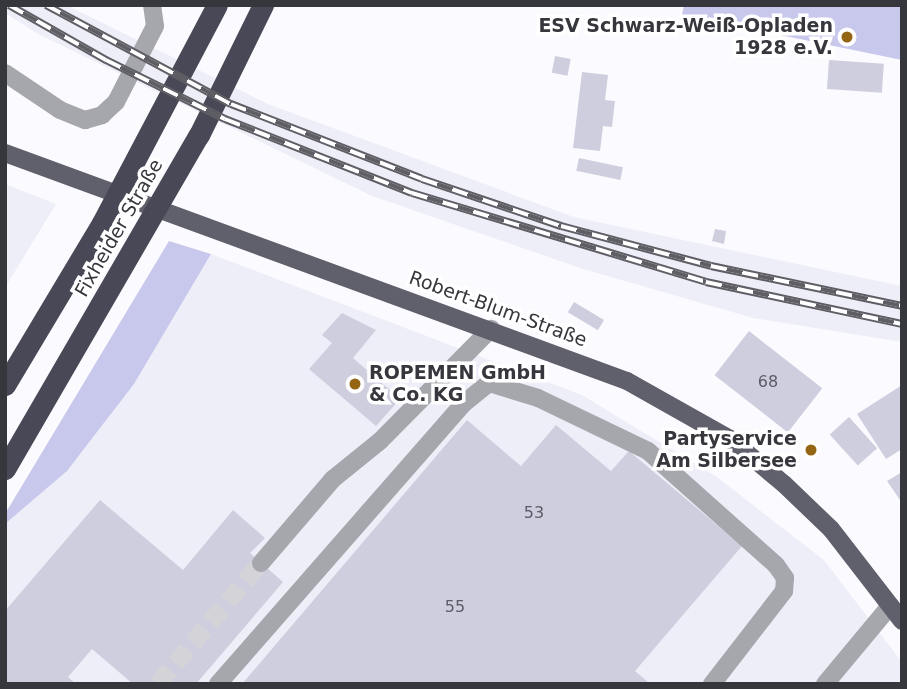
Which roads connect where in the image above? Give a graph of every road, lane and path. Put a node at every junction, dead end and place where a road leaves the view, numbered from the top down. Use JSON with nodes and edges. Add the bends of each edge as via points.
{"nodes":[{"id":1,"x":152,"y":5,"type":"edge"},
{"id":2,"x":217,"y":5,"type":"edge"},
{"id":3,"x":263,"y":5,"type":"edge"},
{"id":4,"x":5,"y":73,"type":"edge"},
{"id":5,"x":5,"y":153,"type":"edge"},
{"id":6,"x":491,"y":328,"type":"junction"},
{"id":7,"x":5,"y":385,"type":"edge"},
{"id":8,"x":5,"y":469,"type":"edge"},
{"id":9,"x":261,"y":563,"type":"tunnel mouth"},
{"id":10,"x":899,"y":617,"type":"edge"},
{"id":11,"x":218,"y":684,"type":"edge"},
{"id":12,"x":712,"y":684,"type":"edge"},
{"id":13,"x":825,"y":684,"type":"edge"}],
"edges":[{"from":1,"to":4,"type":"street","via":[[155,26],[116,102],[102,115],[85,120],[60,110]]},
{"from":2,"to":7,"type":"highway","name":"Fixheider Straße","via":[[102,223]]},
{"from":3,"to":8,"type":"highway","name":"Fixheider Straße","via":[[199,135]]},
{"from":5,"to":6,"type":"main road","name":"Robert-Blum-Straße"},
{"from":6,"to":9,"type":"street","via":[[380,441],[334,480]]},
{"from":6,"to":10,"type":"main road","name":"Robert-Blum-Straße","via":[[627,381],[730,439],[831,529]]},
{"from":10,"to":13,"type":"street"},
{"from":11,"to":12,"type":"street","via":[[463,404],[489,383],[538,398],[648,451],[776,565],[785,578],[785,591]]}]}
